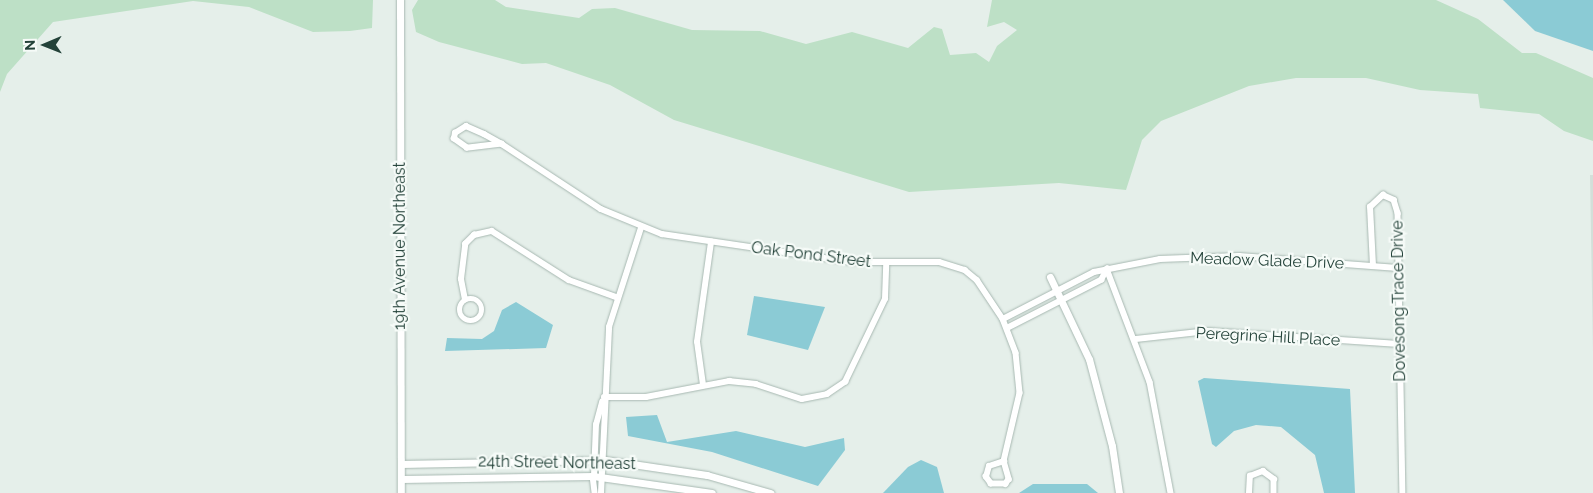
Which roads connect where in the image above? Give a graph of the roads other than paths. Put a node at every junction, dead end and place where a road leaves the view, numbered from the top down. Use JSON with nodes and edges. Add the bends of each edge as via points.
{"nodes":[{"id":1,"x":400,"y":0,"type":"edge"},
{"id":2,"x":502,"y":144,"type":"junction"},
{"id":3,"x":641,"y":228,"type":"junction"},
{"id":4,"x":711,"y":242,"type":"junction"},
{"id":5,"x":886,"y":263,"type":"junction"},
{"id":6,"x":1373,"y":266,"type":"junction"},
{"id":7,"x":1398,"y":268,"type":"junction"},
{"id":8,"x":1107,"y":269,"type":"junction"},
{"id":9,"x":1050,"y":277,"type":"dead end"},
{"id":10,"x":1057,"y":291,"type":"junction"},
{"id":11,"x":616,"y":297,"type":"junction"},
{"id":12,"x":466,"y":300,"type":"junction"},
{"id":13,"x":1062,"y":300,"type":"junction"},
{"id":14,"x":1003,"y":319,"type":"junction"},
{"id":15,"x":1007,"y":328,"type":"junction"},
{"id":16,"x":1136,"y":339,"type":"junction"},
{"id":17,"x":1399,"y":344,"type":"junction"},
{"id":18,"x":703,"y":385,"type":"junction"},
{"id":19,"x":604,"y":397,"type":"junction"},
{"id":20,"x":594,"y":460,"type":"junction"},
{"id":21,"x":605,"y":460,"type":"junction"},
{"id":22,"x":1004,"y":461,"type":"junction"},
{"id":23,"x":401,"y":464,"type":"junction"},
{"id":24,"x":593,"y":476,"type":"junction"},
{"id":25,"x":604,"y":476,"type":"junction"},
{"id":26,"x":401,"y":479,"type":"junction"},
{"id":27,"x":401,"y":493,"type":"edge"},
{"id":28,"x":595,"y":493,"type":"edge"},
{"id":29,"x":602,"y":493,"type":"edge"},
{"id":30,"x":712,"y":493,"type":"edge"},
{"id":31,"x":770,"y":493,"type":"edge"},
{"id":32,"x":1119,"y":493,"type":"edge"},
{"id":33,"x":1171,"y":493,"type":"edge"},
{"id":34,"x":1248,"y":493,"type":"edge"},
{"id":35,"x":1274,"y":493,"type":"edge"},
{"id":36,"x":1403,"y":493,"type":"edge"}],
"edges":[{"from":1,"to":23,"type":"street","name":"19th Avenue Northeast"},
{"from":2,"to":2,"type":"street","name":"Oak Pond Street","via":[[467,148],[454,139],[455,132],[466,126]]},
{"from":2,"to":3,"type":"street","name":"Oak Pond Street","via":[[584,200]]},
{"from":3,"to":4,"type":"street","name":"Oak Pond Street"},
{"from":3,"to":11,"type":"street"},
{"from":4,"to":5,"type":"street","name":"Oak Pond Street","via":[[851,262]]},
{"from":4,"to":18,"type":"street","via":[[697,342]]},
{"from":5,"to":14,"type":"street","name":"Oak Pond Street","via":[[939,262],[965,270],[977,280]]},
{"from":5,"to":18,"type":"street","via":[[884,299],[852,370],[836,389],[802,399],[745,381]]},
{"from":6,"to":7,"type":"street","name":"Meadow Glade Drive"},
{"from":6,"to":7,"type":"street","name":"Dovesong Trace Drive","via":[[1370,207],[1383,195],[1397,204]]},
{"from":6,"to":8,"type":"street","name":"Meadow Glade Drive","via":[[1207,256],[1160,259]]},
{"from":7,"to":17,"type":"street","name":"Dovesong Trace Drive"},
{"from":8,"to":10,"type":"street","name":"Meadow Glade Drive"},
{"from":8,"to":13,"type":"street","via":[[1100,280]]},
{"from":8,"to":16,"type":"street"},
{"from":9,"to":10,"type":"street"},
{"from":10,"to":13,"type":"street"},
{"from":10,"to":14,"type":"street","name":"Meadow Glade Drive"},
{"from":11,"to":12,"type":"street","via":[[569,280],[492,232],[474,235],[463,250]]},
{"from":11,"to":19,"type":"street","via":[[607,344]]},
{"from":12,"to":12,"type":"street","via":[[461,316],[477,320],[482,306],[477,300]]},
{"from":13,"to":15,"type":"street"},
{"from":13,"to":32,"type":"street","via":[[1100,397]]},
{"from":14,"to":15,"type":"street","name":"Oak Pond Street"},
{"from":15,"to":22,"type":"street","name":"Oak Pond Street","via":[[1020,393]]},
{"from":16,"to":17,"type":"street","name":"Peregrine Hill Place","via":[[1208,331]]},
{"from":16,"to":33,"type":"street","via":[[1159,418]]},
{"from":17,"to":36,"type":"street","name":"Dovesong Trace Drive"},
{"from":18,"to":19,"type":"street","via":[[646,397]]},
{"from":19,"to":20,"type":"street","via":[[596,425]]},
{"from":19,"to":21,"type":"street"},
{"from":20,"to":21,"type":"street","name":"24th Street Northeast"},
{"from":20,"to":23,"type":"street","name":"24th Street Northeast"},
{"from":20,"to":24,"type":"street"},
{"from":21,"to":25,"type":"street"},
{"from":21,"to":31,"type":"street","name":"24th Street Northeast","via":[[706,475]]},
{"from":22,"to":22,"type":"street","name":"Oak Pond Street","via":[[1009,478],[1006,484],[991,484],[986,477],[989,466]]},
{"from":23,"to":26,"type":"street","name":"19th Avenue Northeast"},
{"from":24,"to":25,"type":"street","name":"24th Street Northeast"},
{"from":24,"to":26,"type":"street","name":"24th Street Northeast"},
{"from":24,"to":28,"type":"street"},
{"from":25,"to":29,"type":"street"},
{"from":25,"to":30,"type":"street","name":"24th Street Northeast"},
{"from":26,"to":27,"type":"street","name":"19th Avenue Northeast"},
{"from":34,"to":35,"type":"street","via":[[1250,476],[1263,471],[1274,479]]}]}
